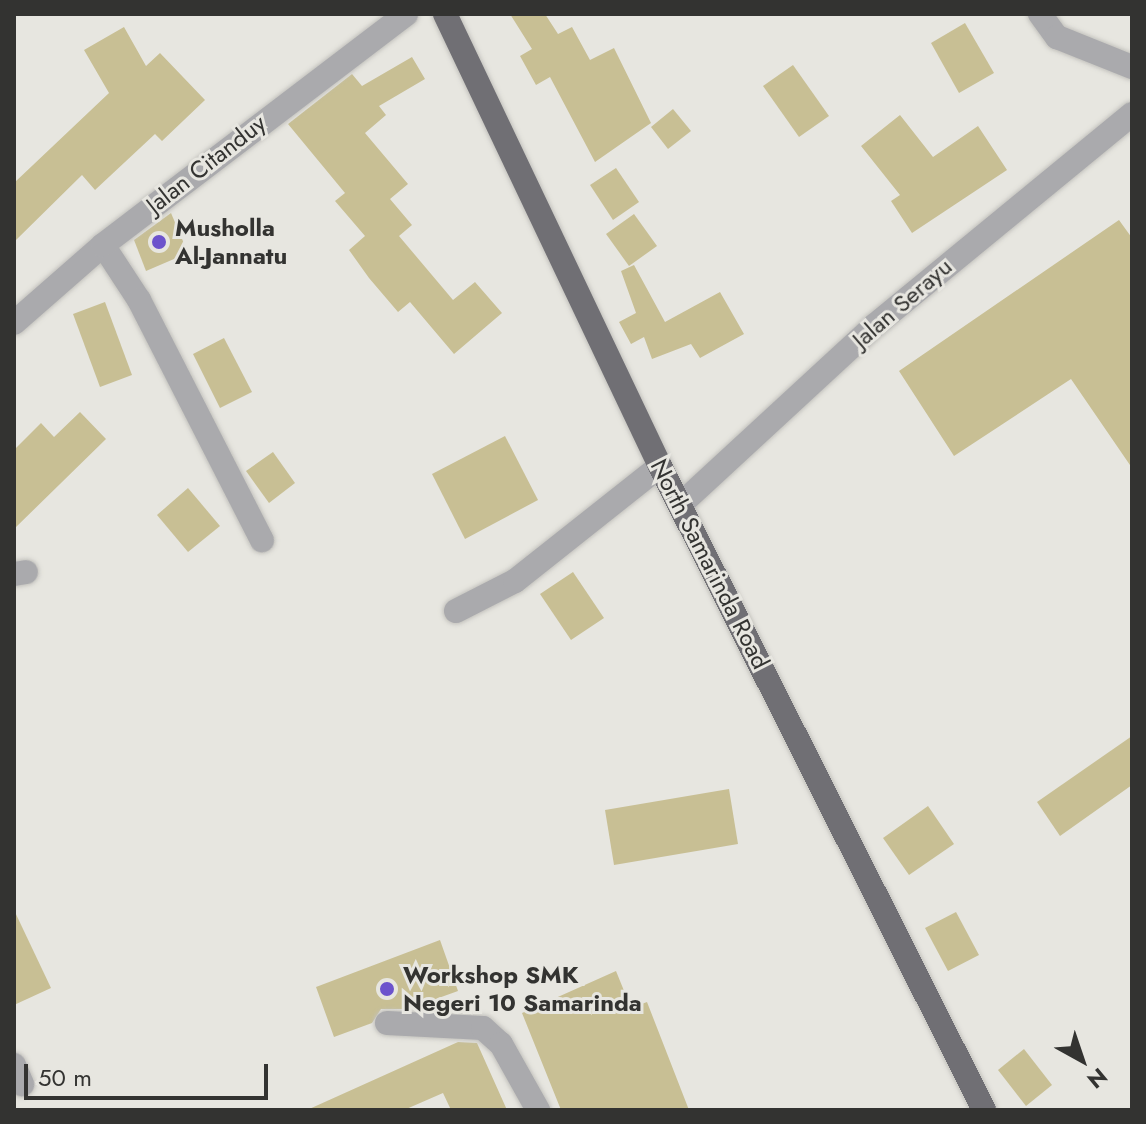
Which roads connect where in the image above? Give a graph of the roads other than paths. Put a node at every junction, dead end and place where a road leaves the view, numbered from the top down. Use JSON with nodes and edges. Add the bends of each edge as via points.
{"nodes":[{"id":1,"x":406,"y":14,"type":"edge"},
{"id":2,"x":445,"y":14,"type":"edge"},
{"id":3,"x":1040,"y":14,"type":"edge"},
{"id":4,"x":1132,"y":67,"type":"edge"},
{"id":5,"x":1132,"y":114,"type":"edge"},
{"id":6,"x":103,"y":245,"type":"junction"},
{"id":7,"x":14,"y":323,"type":"edge"},
{"id":8,"x":660,"y":466,"type":"junction"},
{"id":9,"x":681,"y":504,"type":"junction"},
{"id":10,"x":262,"y":540,"type":"dead end"},
{"id":11,"x":456,"y":611,"type":"dead end"},
{"id":12,"x":387,"y":1023,"type":"dead end"},
{"id":13,"x":538,"y":1110,"type":"edge"},
{"id":14,"x":984,"y":1110,"type":"edge"}],
"edges":[{"from":1,"to":6,"type":"street","name":"Jalan Citanduy"},
{"from":2,"to":8,"type":"highway","name":"North Samarinda Road"},
{"from":3,"to":4,"type":"street","via":[[1057,37]]},
{"from":5,"to":9,"type":"street","name":"Jalan Serayu","via":[[874,326]]},
{"from":6,"to":7,"type":"street","name":"Jalan Citanduy"},
{"from":6,"to":10,"type":"street","via":[[139,300]]},
{"from":8,"to":9,"type":"highway","name":"North Samarinda Road"},
{"from":8,"to":11,"type":"street","via":[[515,581]]},
{"from":9,"to":14,"type":"highway","name":"North Samarinda Road"},
{"from":12,"to":13,"type":"street","via":[[483,1028],[501,1044]]}]}
